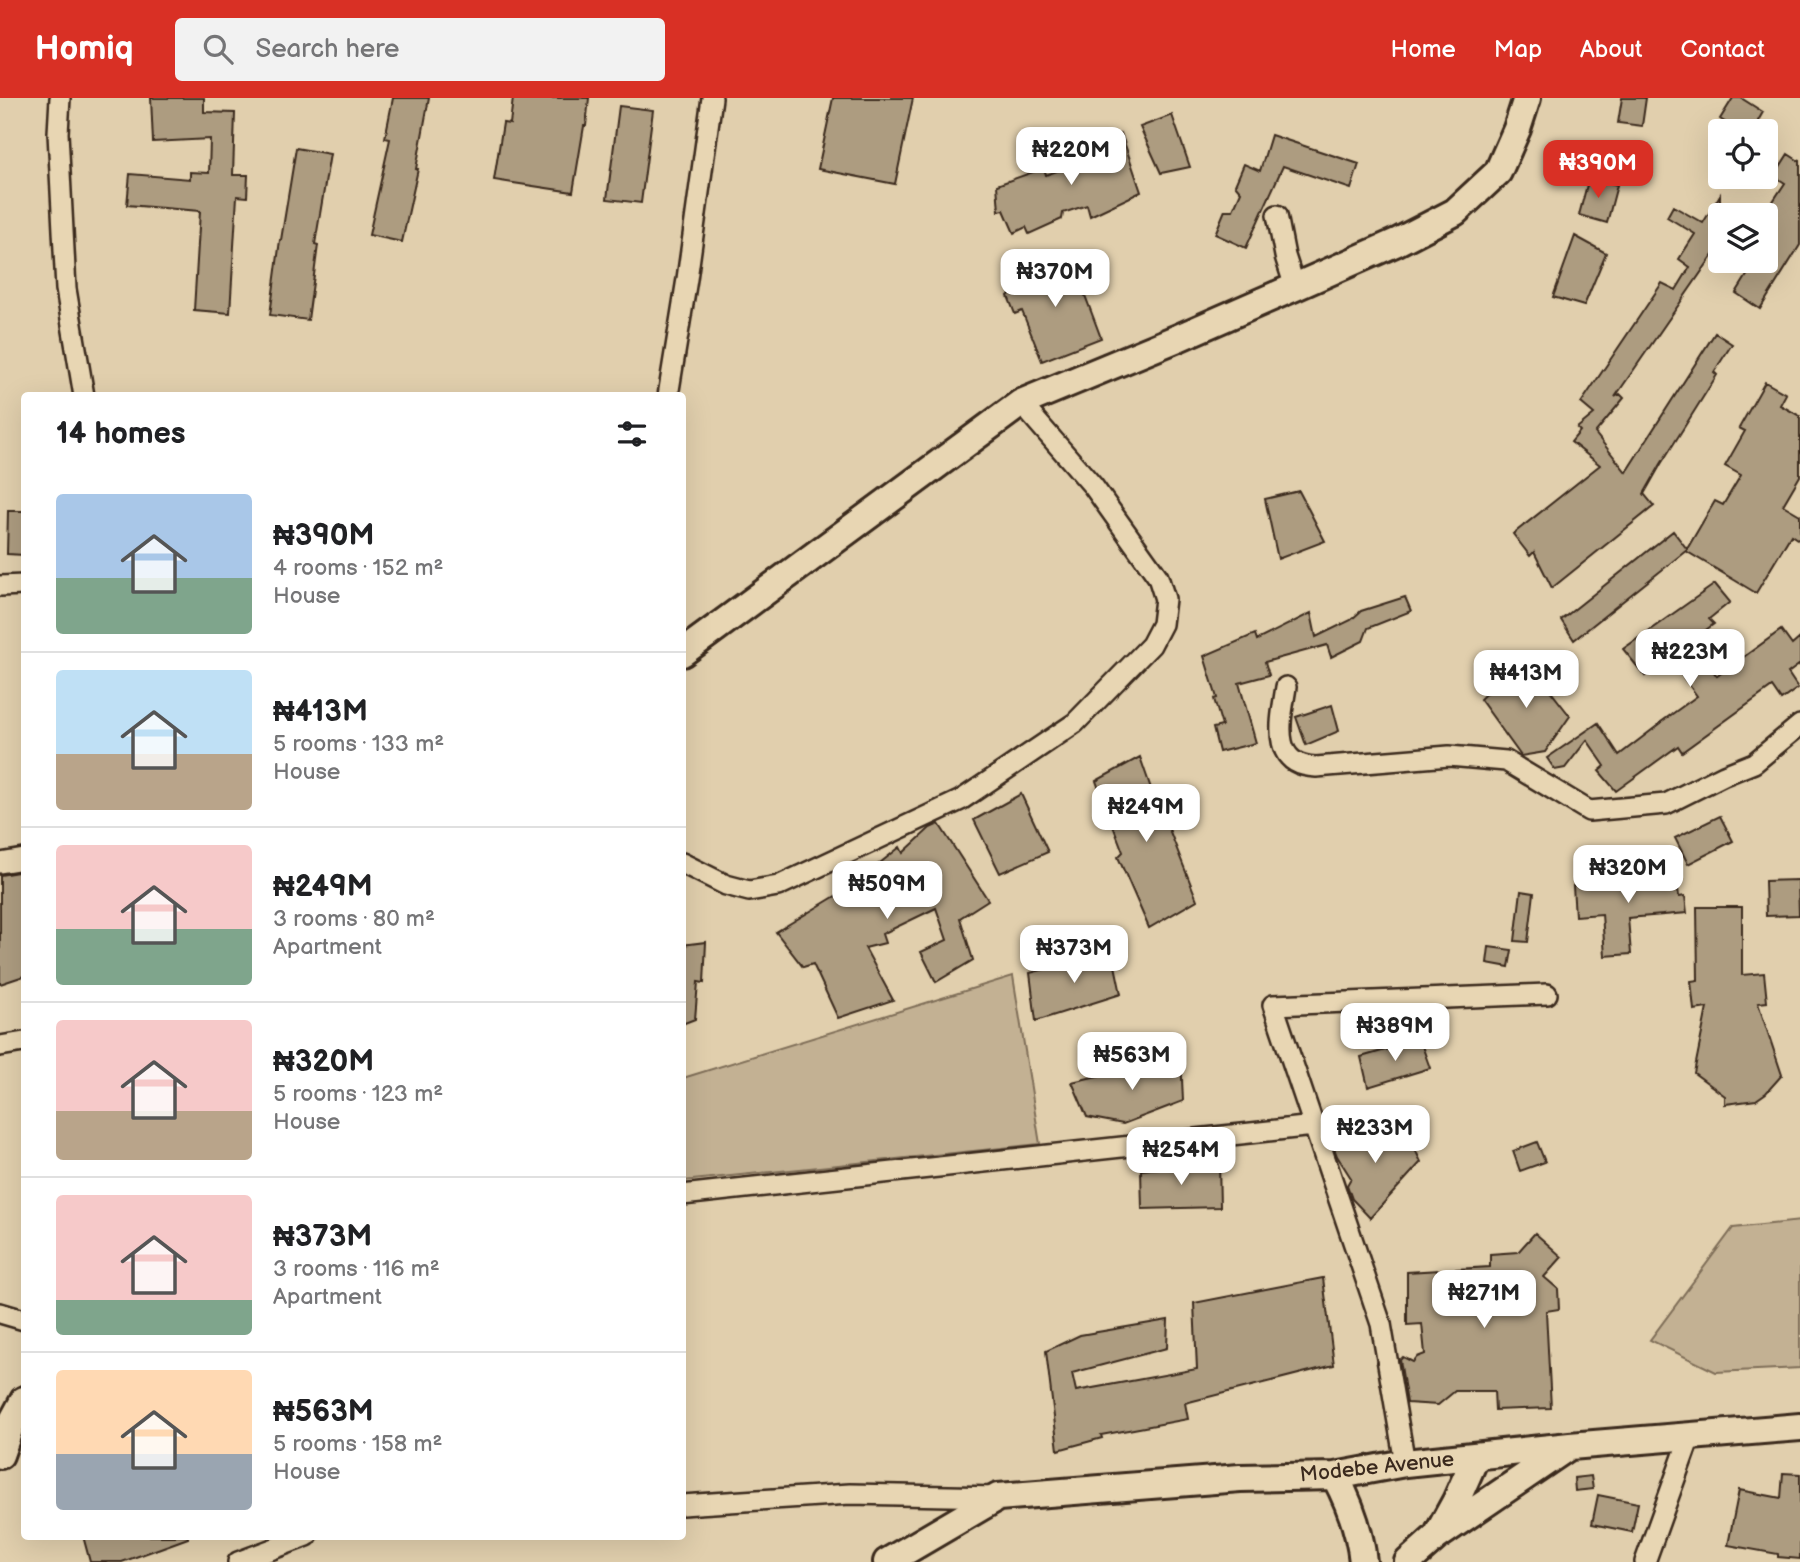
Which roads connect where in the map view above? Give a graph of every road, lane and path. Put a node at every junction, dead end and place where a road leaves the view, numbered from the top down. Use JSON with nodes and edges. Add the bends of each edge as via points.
{"nodes":[{"id":1,"x":60,"y":98,"type":"edge"},
{"id":2,"x":712,"y":98,"type":"edge"},
{"id":3,"x":1527,"y":98,"type":"edge"},
{"id":4,"x":1277,"y":215,"type":"dead end"},
{"id":5,"x":1295,"y":288,"type":"junction"},
{"id":6,"x":83,"y":392,"type":"edge"},
{"id":7,"x":669,"y":392,"type":"edge"},
{"id":8,"x":1021,"y":402,"type":"junction"},
{"id":9,"x":21,"y":585,"type":"edge"},
{"id":10,"x":0,"y":586,"type":"edge"},
{"id":11,"x":686,"y":650,"type":"edge"},
{"id":12,"x":1286,"y":687,"type":"dead end"},
{"id":13,"x":1800,"y":725,"type":"edge"},
{"id":14,"x":21,"y":860,"type":"edge"},
{"id":15,"x":0,"y":863,"type":"edge"},
{"id":16,"x":686,"y":865,"type":"edge"},
{"id":17,"x":1547,"y":994,"type":"dead end"},
{"id":18,"x":21,"y":1042,"type":"edge"},
{"id":19,"x":0,"y":1046,"type":"edge"},
{"id":20,"x":1314,"y":1126,"type":"junction"},
{"id":21,"x":686,"y":1195,"type":"edge"},
{"id":22,"x":0,"y":1313,"type":"edge"},
{"id":23,"x":21,"y":1319,"type":"edge"},
{"id":24,"x":21,"y":1406,"type":"edge"},
{"id":25,"x":1800,"y":1427,"type":"edge"},
{"id":26,"x":1690,"y":1437,"type":"junction"},
{"id":27,"x":1570,"y":1446,"type":"junction"},
{"id":28,"x":0,"y":1455,"type":"edge"},
{"id":29,"x":1476,"y":1457,"type":"junction"},
{"id":30,"x":1405,"y":1463,"type":"junction"},
{"id":31,"x":1335,"y":1476,"type":"junction"},
{"id":32,"x":998,"y":1497,"type":"junction"},
{"id":33,"x":686,"y":1505,"type":"edge"},
{"id":34,"x":1436,"y":1537,"type":"junction"},
{"id":35,"x":296,"y":1540,"type":"edge"},
{"id":36,"x":238,"y":1562,"type":"edge"},
{"id":37,"x":887,"y":1562,"type":"edge"},
{"id":38,"x":1363,"y":1562,"type":"edge"},
{"id":39,"x":1408,"y":1562,"type":"edge"},
{"id":40,"x":1645,"y":1562,"type":"edge"}],
"edges":[{"from":1,"to":6,"type":"street","via":[[66,289]]},
{"from":2,"to":7,"type":"street"},
{"from":3,"to":5,"type":"street","via":[[1498,172],[1455,212]]},
{"from":4,"to":5,"type":"street"},
{"from":5,"to":8,"type":"street"},
{"from":8,"to":11,"type":"street"},
{"from":8,"to":16,"type":"street","via":[[1093,486],[1158,578],[1165,599],[1162,624],[1151,645],[1075,723],[961,800],[778,886],[749,891]]},
{"from":9,"to":10,"type":"street"},
{"from":12,"to":13,"type":"street","via":[[1280,729],[1287,754],[1295,763],[1316,767],[1449,756],[1506,761],[1588,811],[1666,804],[1754,763]]},
{"from":14,"to":15,"type":"street"},
{"from":17,"to":20,"type":"street","via":[[1273,1005]]},
{"from":18,"to":19,"type":"street"},
{"from":20,"to":21,"type":"street"},
{"from":20,"to":30,"type":"street","via":[[1381,1324]]},
{"from":22,"to":23,"type":"street"},
{"from":24,"to":28,"type":"street"},
{"from":25,"to":26,"type":"street","name":"Modebe Avenue"},
{"from":26,"to":27,"type":"street","name":"Modebe Avenue"},
{"from":26,"to":40,"type":"street"},
{"from":27,"to":29,"type":"street","name":"Modebe Avenue"},
{"from":27,"to":34,"type":"street"},
{"from":29,"to":30,"type":"street","name":"Modebe Avenue"},
{"from":29,"to":34,"type":"street"},
{"from":30,"to":31,"type":"street","name":"Modebe Avenue"},
{"from":31,"to":32,"type":"street","name":"Modebe Avenue","via":[[1240,1478]]},
{"from":31,"to":38,"type":"street","via":[[1357,1526]]},
{"from":32,"to":33,"type":"street","via":[[850,1494]]},
{"from":32,"to":37,"type":"street","name":"Modebe Avenue"},
{"from":34,"to":39,"type":"street"},
{"from":35,"to":36,"type":"street"}]}
